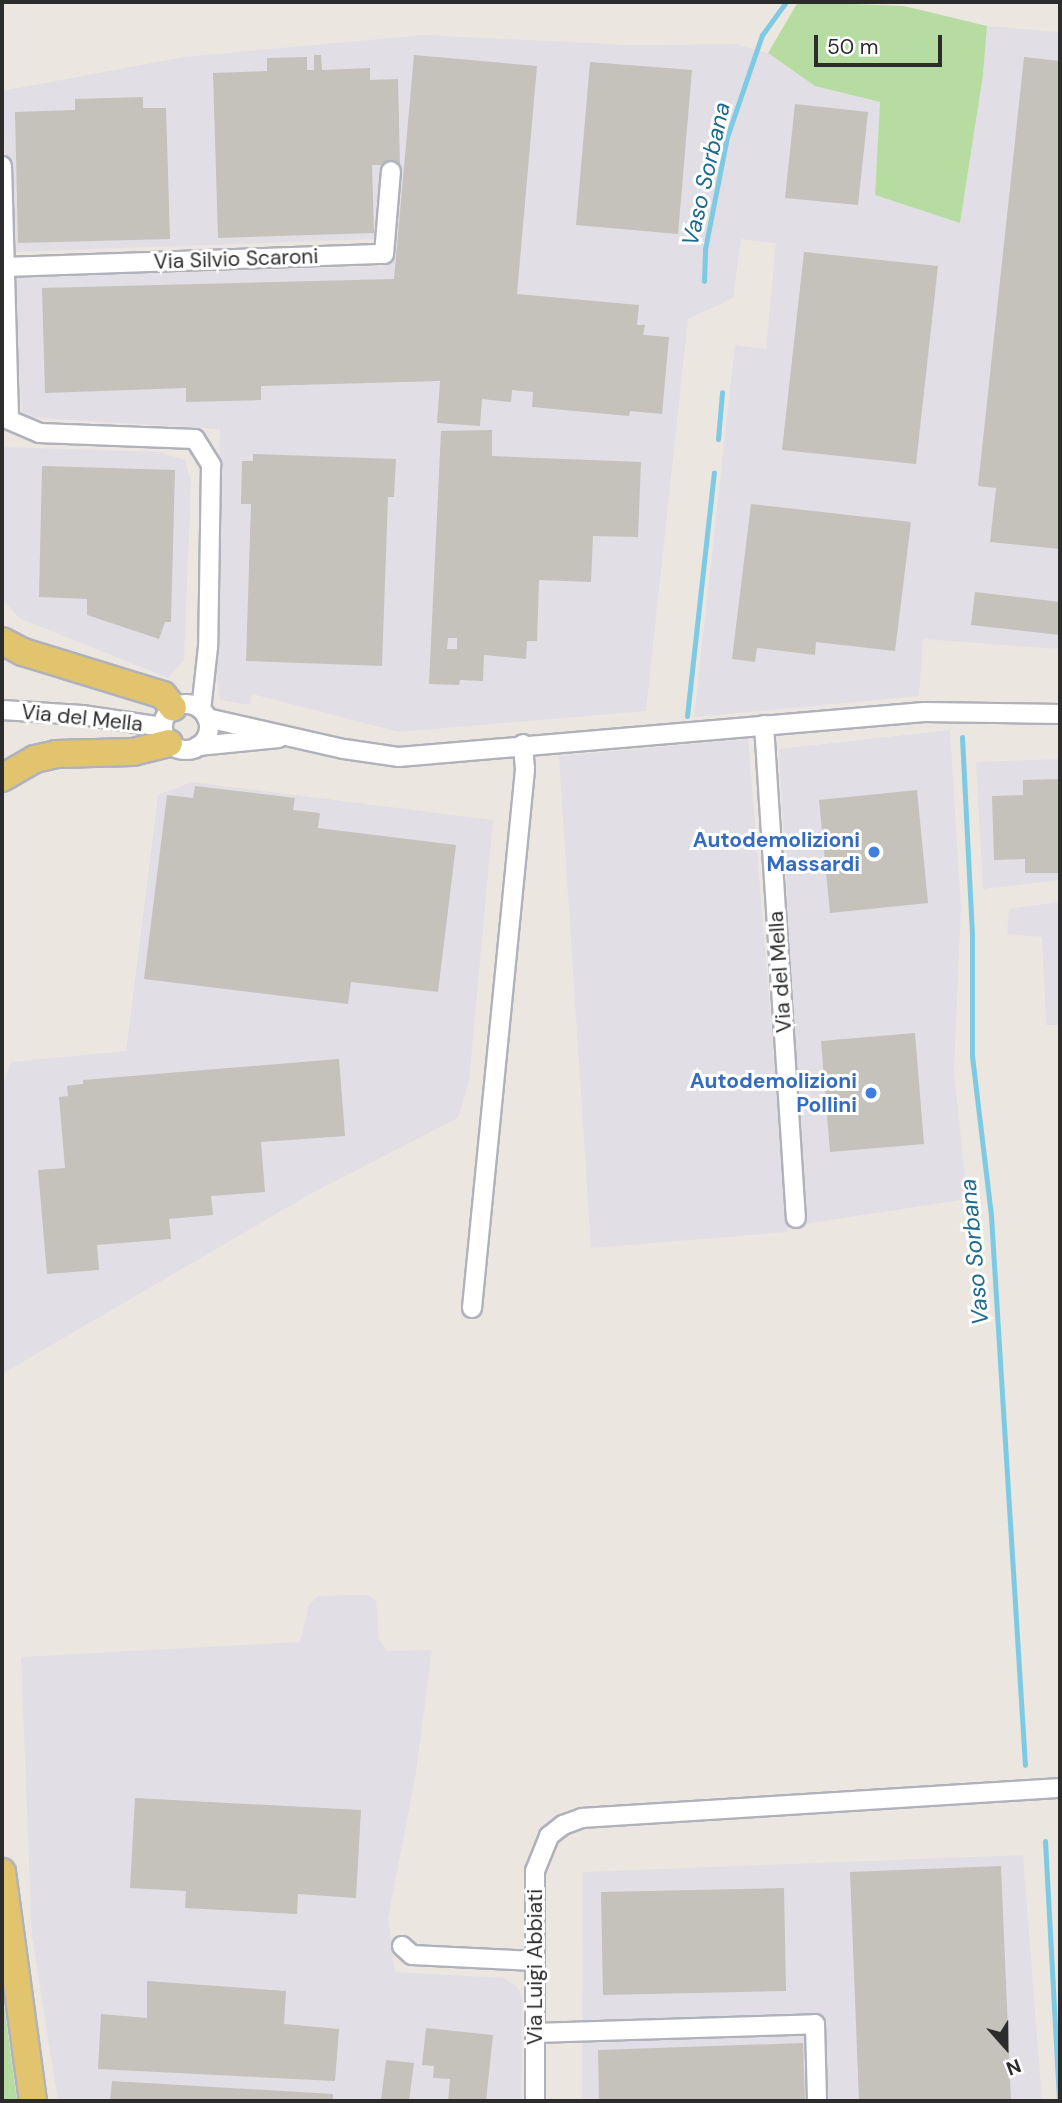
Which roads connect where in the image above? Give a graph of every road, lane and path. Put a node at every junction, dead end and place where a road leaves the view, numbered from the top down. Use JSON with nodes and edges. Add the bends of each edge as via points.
{"nodes":[{"id":1,"x":2,"y":166,"type":"edge"},
{"id":2,"x":391,"y":171,"type":"dead end"},
{"id":3,"x":5,"y":268,"type":"junction"},
{"id":4,"x":2,"y":641,"type":"edge"},
{"id":5,"x":2,"y":710,"type":"edge"},
{"id":6,"x":1060,"y":714,"type":"edge"},
{"id":7,"x":183,"y":718,"type":"junction"},
{"id":8,"x":764,"y":726,"type":"junction"},
{"id":9,"x":296,"y":737,"type":"junction"},
{"id":10,"x":523,"y":744,"type":"junction"},
{"id":11,"x":198,"y":746,"type":"junction"},
{"id":12,"x":2,"y":778,"type":"edge"},
{"id":13,"x":796,"y":1218,"type":"dead end"},
{"id":14,"x":472,"y":1307,"type":"dead end"},
{"id":15,"x":1060,"y":1788,"type":"edge"},
{"id":16,"x":2,"y":1872,"type":"edge"},
{"id":17,"x":402,"y":1946,"type":"dead end"},
{"id":18,"x":535,"y":1961,"type":"junction"},
{"id":19,"x":535,"y":2033,"type":"junction"},
{"id":20,"x":33,"y":2101,"type":"edge"},
{"id":21,"x":535,"y":2101,"type":"edge"},
{"id":22,"x":817,"y":2101,"type":"edge"}],
"edges":[{"from":1,"to":3,"type":"street"},
{"from":2,"to":3,"type":"street","name":"Via Silvio Scaroni","via":[[384,254]]},
{"from":3,"to":7,"type":"street","via":[[9,420],[39,433],[195,439],[211,465],[208,647]]},
{"from":4,"to":7,"type":"main road","via":[[23,652],[163,695]]},
{"from":5,"to":7,"type":"street","name":"Via del Mella"},
{"from":6,"to":8,"type":"street","name":"Via del Mella","via":[[924,712]]},
{"from":7,"to":9,"type":"street","name":"Via del Mella"},
{"from":7,"to":11,"type":"street","via":[[208,734]]},
{"from":7,"to":11,"type":"street","name":"Via del Mella","via":[[183,750]]},
{"from":7,"to":12,"type":"main road","via":[[133,752],[56,754],[35,759]]},
{"from":8,"to":10,"type":"street","name":"Via del Mella"},
{"from":8,"to":13,"type":"street","name":"Via del Mella"},
{"from":9,"to":10,"type":"street","name":"Via del Mella","via":[[399,757]]},
{"from":9,"to":11,"type":"street","name":"Via del Mella"},
{"from":10,"to":14,"type":"street"},
{"from":15,"to":18,"type":"street","name":"Via Luigi Abbiati","via":[[582,1818],[549,1836],[535,1871]]},
{"from":16,"to":20,"type":"main road"},
{"from":17,"to":18,"type":"street","via":[[412,1955]]},
{"from":18,"to":19,"type":"street","name":"Via Luigi Abbiati"},
{"from":19,"to":21,"type":"street","name":"Via Luigi Abbiati"},
{"from":19,"to":22,"type":"street","via":[[815,2024]]}]}
